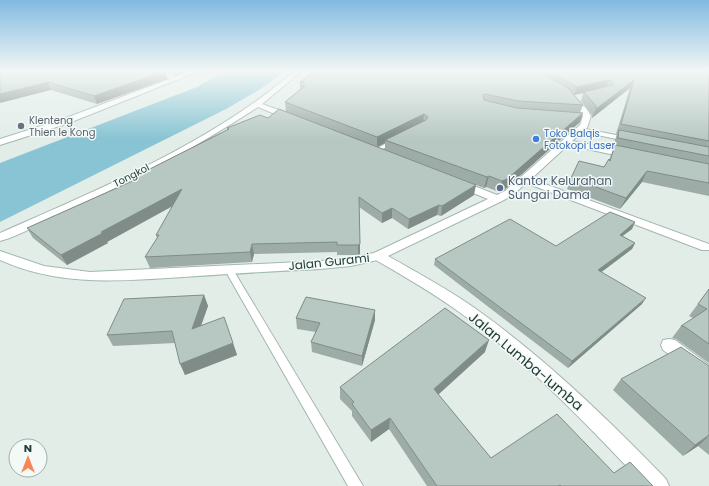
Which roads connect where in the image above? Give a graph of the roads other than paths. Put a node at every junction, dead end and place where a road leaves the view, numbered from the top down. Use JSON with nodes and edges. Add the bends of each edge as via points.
{"nodes":[{"id":1,"x":137,"y":94,"type":"edge"},
{"id":2,"x":270,"y":94,"type":"edge"},
{"id":3,"x":567,"y":94,"type":"edge"},
{"id":4,"x":257,"y":104,"type":"junction"},
{"id":5,"x":299,"y":120,"type":"edge"},
{"id":6,"x":580,"y":130,"type":"junction"},
{"id":7,"x":403,"y":137,"type":"edge"},
{"id":8,"x":633,"y":140,"type":"edge"},
{"id":9,"x":0,"y":142,"type":"edge"},
{"id":10,"x":565,"y":142,"type":"junction"},
{"id":11,"x":374,"y":149,"type":"joint"},
{"id":12,"x":392,"y":156,"type":"edge"},
{"id":13,"x":641,"y":158,"type":"edge"},
{"id":14,"x":448,"y":179,"type":"edge"},
{"id":15,"x":523,"y":179,"type":"junction"},
{"id":16,"x":498,"y":199,"type":"junction"},
{"id":17,"x":0,"y":237,"type":"edge"},
{"id":18,"x":706,"y":247,"type":"dead end"},
{"id":19,"x":0,"y":255,"type":"edge"},
{"id":20,"x":378,"y":256,"type":"junction"},
{"id":21,"x":229,"y":270,"type":"junction"},
{"id":22,"x":668,"y":345,"type":"dead end"},
{"id":23,"x":709,"y":374,"type":"edge"},
{"id":24,"x":356,"y":486,"type":"edge"},
{"id":25,"x":659,"y":486,"type":"edge"}],
"edges":[{"from":1,"to":9,"type":"street","via":[[66,121]]},
{"from":2,"to":4,"type":"street","name":"Tongkol"},
{"from":3,"to":6,"type":"street","name":"Jalan Gurami","via":[[576,98],[583,110]]},
{"from":4,"to":5,"type":"street"},
{"from":4,"to":17,"type":"street","name":"Tongkol","via":[[139,172]]},
{"from":6,"to":8,"type":"lane"},
{"from":6,"to":10,"type":"street","name":"Jalan Gurami"},
{"from":7,"to":11,"type":"lane"},
{"from":10,"to":13,"type":"street"},
{"from":10,"to":15,"type":"street","name":"Jalan Gurami"},
{"from":11,"to":12,"type":"street"},
{"from":14,"to":16,"type":"street"},
{"from":15,"to":16,"type":"street","name":"Jalan Gurami"},
{"from":15,"to":18,"type":"street"},
{"from":16,"to":20,"type":"street","name":"Jalan Gurami"},
{"from":19,"to":21,"type":"street","name":"Jalan Gurami","via":[[26,266],[76,276]]},
{"from":20,"to":21,"type":"street","name":"Jalan Gurami","via":[[331,264]]},
{"from":20,"to":25,"type":"street","name":"Jalan Lumba-lumba","via":[[431,286],[471,313],[525,356],[574,399]]},
{"from":21,"to":24,"type":"lane"},
{"from":22,"to":23,"type":"street"}]}
